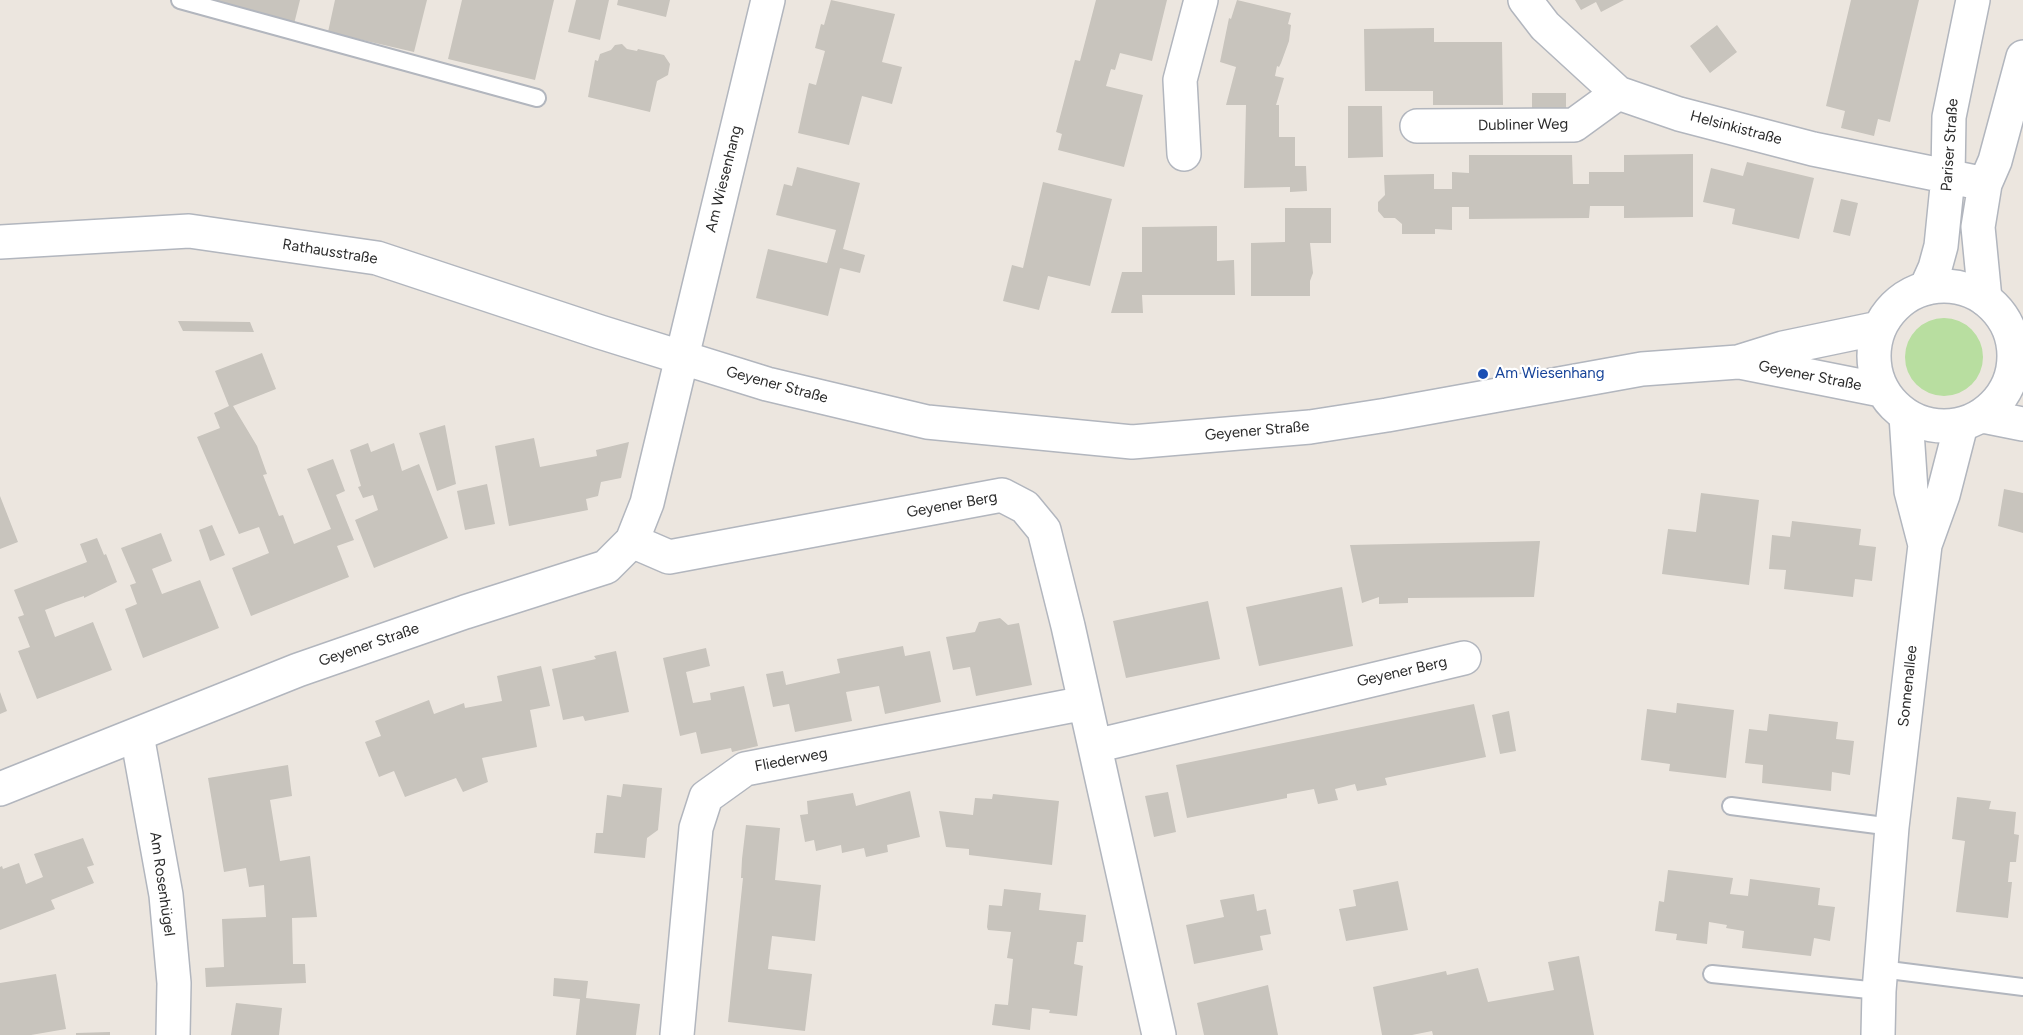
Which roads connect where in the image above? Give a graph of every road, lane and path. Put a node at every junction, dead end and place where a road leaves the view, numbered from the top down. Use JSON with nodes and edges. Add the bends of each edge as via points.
{"nodes":[{"id":1,"x":180,"y":0,"type":"edge"},
{"id":2,"x":768,"y":0,"type":"edge"},
{"id":3,"x":1201,"y":0,"type":"edge"},
{"id":4,"x":1525,"y":0,"type":"edge"},
{"id":5,"x":1973,"y":0,"type":"edge"},
{"id":6,"x":2023,"y":57,"type":"edge"},
{"id":7,"x":1618,"y":93,"type":"junction"},
{"id":8,"x":537,"y":98,"type":"dead end"},
{"id":9,"x":1417,"y":126,"type":"dead end"},
{"id":10,"x":1184,"y":154,"type":"dead end"},
{"id":11,"x":1948,"y":177,"type":"junction"},
{"id":12,"x":1985,"y":184,"type":"junction"},
{"id":13,"x":0,"y":242,"type":"edge"},
{"id":14,"x":1926,"y":288,"type":"junction"},
{"id":15,"x":1985,"y":299,"type":"junction"},
{"id":16,"x":1879,"y":328,"type":"junction"},
{"id":17,"x":682,"y":357,"type":"junction"},
{"id":18,"x":2019,"y":358,"type":"edge"},
{"id":19,"x":1738,"y":362,"type":"junction"},
{"id":20,"x":1881,"y":390,"type":"junction"},
{"id":21,"x":1906,"y":416,"type":"junction"},
{"id":22,"x":1972,"y":421,"type":"junction"},
{"id":23,"x":2023,"y":424,"type":"edge"},
{"id":24,"x":632,"y":541,"type":"junction"},
{"id":25,"x":1925,"y":545,"type":"junction"},
{"id":26,"x":1464,"y":658,"type":"dead end"},
{"id":27,"x":1084,"y":703,"type":"junction"},
{"id":28,"x":137,"y":735,"type":"junction"},
{"id":29,"x":1095,"y":746,"type":"junction"},
{"id":30,"x":0,"y":789,"type":"edge"},
{"id":31,"x":1731,"y":806,"type":"dead end"},
{"id":32,"x":1892,"y":827,"type":"junction"},
{"id":33,"x":1712,"y":974,"type":"dead end"},
{"id":34,"x":1880,"y":980,"type":"junction"},
{"id":35,"x":2023,"y":987,"type":"edge"},
{"id":36,"x":172,"y":1035,"type":"edge"},
{"id":37,"x":677,"y":1035,"type":"edge"},
{"id":38,"x":1159,"y":1035,"type":"edge"},
{"id":39,"x":1878,"y":1035,"type":"edge"}],
"edges":[{"from":1,"to":8,"type":"lane"},
{"from":2,"to":17,"type":"street","name":"Am Wiesenhang"},
{"from":3,"to":10,"type":"street","via":[[1180,80]]},
{"from":4,"to":7,"type":"street","name":"Helsinkistraße","via":[[1545,26]]},
{"from":5,"to":11,"type":"street","name":"Pariser Straße","via":[[1949,117]]},
{"from":6,"to":12,"type":"street"},
{"from":7,"to":9,"type":"street","name":"Dubliner Weg","via":[[1574,125]]},
{"from":7,"to":11,"type":"street","name":"Helsinkistraße","via":[[1679,114],[1813,149]]},
{"from":11,"to":12,"type":"street","name":"Helsinkistraße"},
{"from":11,"to":14,"type":"street","name":"Pariser Straße","via":[[1941,246]]},
{"from":12,"to":15,"type":"street","via":[[1978,227]]},
{"from":13,"to":17,"type":"street","name":"Rathausstraße","via":[[189,231],[377,258]]},
{"from":14,"to":15,"type":"street","name":"Geyener Straße","via":[[1957,287]]},
{"from":14,"to":16,"type":"street","name":"Geyener Straße","via":[[1906,296],[1890,310]]},
{"from":15,"to":18,"type":"street","name":"Geyener Straße","via":[[2006,323]]},
{"from":16,"to":19,"type":"street","name":"Geyener Straße","via":[[1783,348]]},
{"from":16,"to":20,"type":"street","name":"Geyener Straße","via":[[1874,370]]},
{"from":17,"to":19,"type":"street","name":"Geyener Straße","via":[[767,384],[927,423],[1132,442],[1310,427],[1642,369]]},
{"from":17,"to":24,"type":"street","name":"Geyener Straße","via":[[647,503]]},
{"from":18,"to":22,"type":"street","name":"Geyener Straße","via":[[2001,399]]},
{"from":19,"to":20,"type":"street","name":"Geyener Straße"},
{"from":20,"to":21,"type":"street","name":"Geyener Straße"},
{"from":21,"to":22,"type":"street","name":"Geyener Straße","via":[[1942,427]]},
{"from":21,"to":25,"type":"street","name":"Sonnenallee","via":[[1911,491]]},
{"from":22,"to":23,"type":"street","name":"Geyener Straße"},
{"from":22,"to":25,"type":"street","name":"Sonnenallee"},
{"from":24,"to":27,"type":"street","name":"Geyener Berg","via":[[669,557],[1002,495],[1025,507],[1044,530]]},
{"from":24,"to":28,"type":"street","name":"Geyener Straße","via":[[606,567],[298,670]]},
{"from":25,"to":32,"type":"street","name":"Sonnenallee"},
{"from":26,"to":29,"type":"street","name":"Geyener Berg"},
{"from":27,"to":29,"type":"street","name":"Geyener Berg"},
{"from":27,"to":37,"type":"street","name":"Fliederweg","via":[[745,769],[706,797],[696,828]]},
{"from":28,"to":30,"type":"street","name":"Geyener Straße"},
{"from":28,"to":36,"type":"street","name":"Am Rosenhügel","via":[[166,895],[174,983]]},
{"from":29,"to":38,"type":"street","name":"Geyener Berg"},
{"from":31,"to":32,"type":"lane"},
{"from":32,"to":34,"type":"street","name":"Sonnenallee"},
{"from":33,"to":34,"type":"lane"},
{"from":34,"to":35,"type":"lane"},
{"from":34,"to":39,"type":"street","name":"Sonnenallee"}]}
